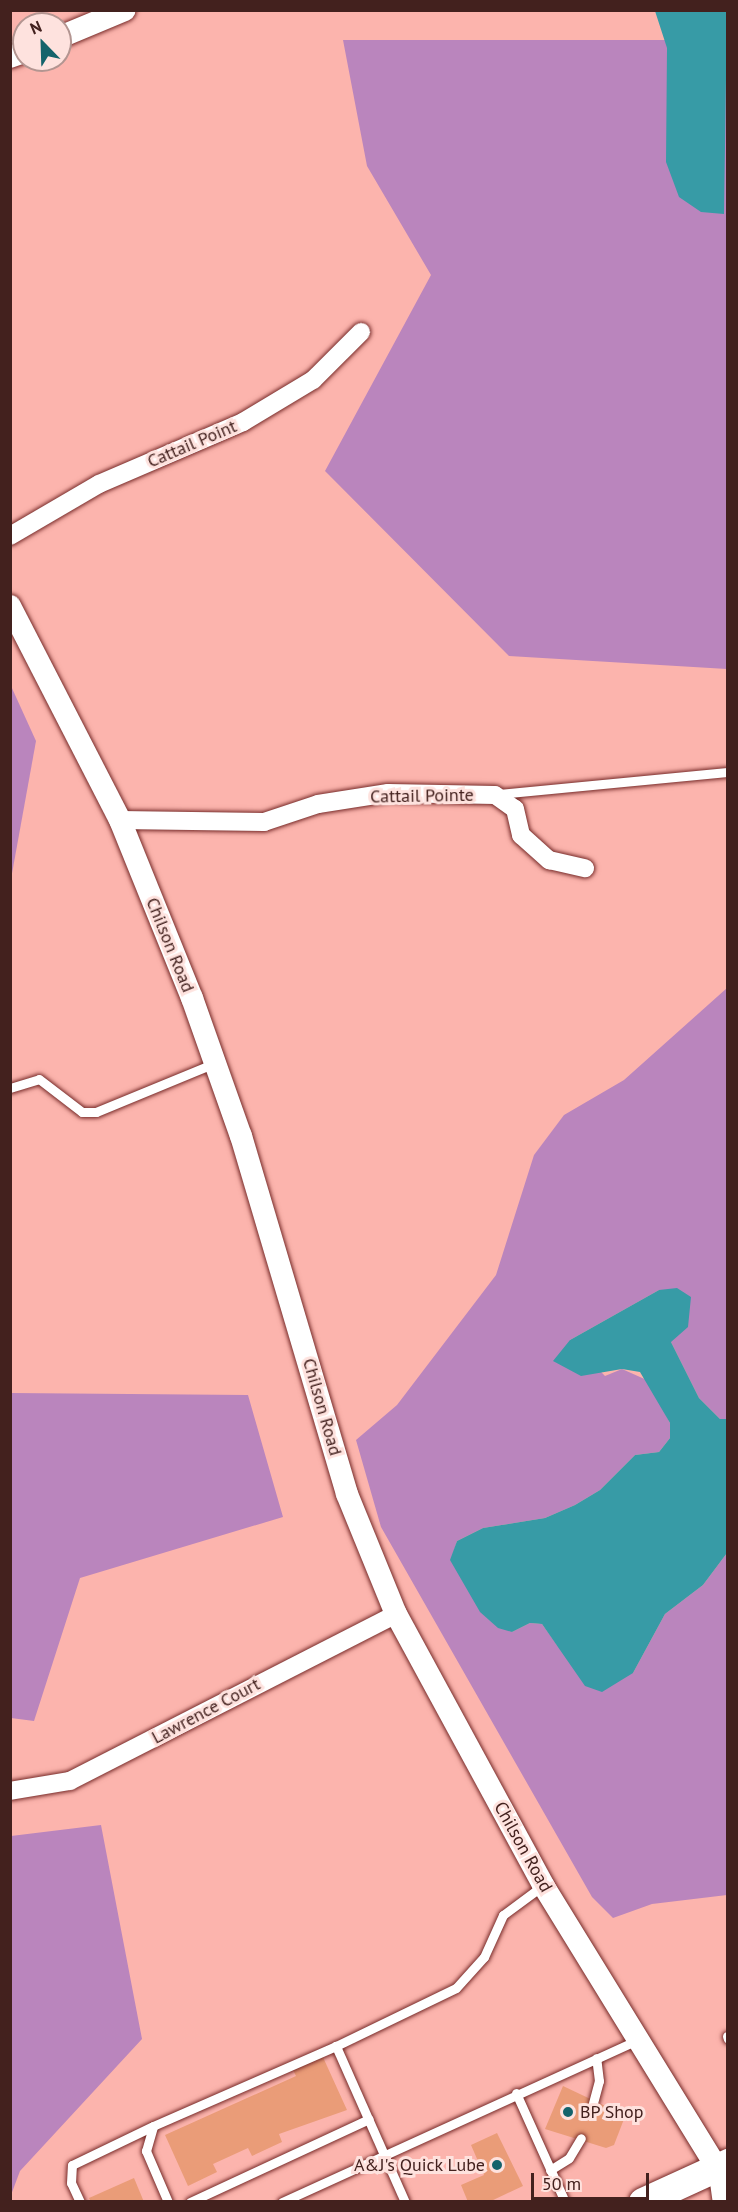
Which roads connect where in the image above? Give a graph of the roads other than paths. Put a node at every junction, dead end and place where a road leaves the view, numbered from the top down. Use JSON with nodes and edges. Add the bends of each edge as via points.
{"nodes":[{"id":1,"x":125,"y":10,"type":"edge"},
{"id":2,"x":72,"y":32,"type":"edge"},
{"id":3,"x":361,"y":332,"type":"dead end"},
{"id":4,"x":10,"y":536,"type":"edge"},
{"id":5,"x":10,"y":606,"type":"edge"},
{"id":6,"x":728,"y":772,"type":"edge"},
{"id":7,"x":495,"y":795,"type":"junction"},
{"id":8,"x":120,"y":820,"type":"junction"},
{"id":9,"x":585,"y":868,"type":"dead end"},
{"id":10,"x":215,"y":1063,"type":"junction"},
{"id":11,"x":10,"y":1088,"type":"edge"},
{"id":12,"x":396,"y":1614,"type":"junction"},
{"id":13,"x":10,"y":1791,"type":"edge"},
{"id":14,"x":543,"y":1885,"type":"junction"},
{"id":15,"x":637,"y":2040,"type":"junction"},
{"id":16,"x":336,"y":2046,"type":"junction"},
{"id":17,"x":596,"y":2058,"type":"junction"},
{"id":18,"x":516,"y":2094,"type":"junction"},
{"id":19,"x":593,"y":2103,"type":"dead end"},
{"id":20,"x":369,"y":2119,"type":"junction"},
{"id":21,"x":153,"y":2126,"type":"junction"},
{"id":22,"x":581,"y":2138,"type":"dead end"},
{"id":23,"x":385,"y":2153,"type":"junction"},
{"id":24,"x":550,"y":2170,"type":"junction"},
{"id":25,"x":724,"y":2171,"type":"edge"},
{"id":26,"x":401,"y":2200,"type":"edge"},
{"id":27,"x":80,"y":2202,"type":"edge"},
{"id":28,"x":168,"y":2202,"type":"edge"},
{"id":29,"x":190,"y":2202,"type":"edge"},
{"id":30,"x":282,"y":2202,"type":"edge"},
{"id":31,"x":565,"y":2202,"type":"edge"},
{"id":32,"x":643,"y":2202,"type":"edge"},
{"id":33,"x":722,"y":2202,"type":"edge"}],
"edges":[{"from":1,"to":2,"type":"street"},
{"from":3,"to":4,"type":"street","name":"Cattail Point","via":[[313,380],[243,422],[99,484]]},
{"from":5,"to":8,"type":"street","name":"Chilson Road"},
{"from":6,"to":7,"type":"lane"},
{"from":7,"to":8,"type":"street","name":"Cattail Pointe","via":[[388,793],[318,804],[264,822]]},
{"from":7,"to":9,"type":"street","name":"Cattail Pointe","via":[[515,809],[521,835],[549,860]]},
{"from":8,"to":10,"type":"street","name":"Chilson Road"},
{"from":10,"to":11,"type":"lane","via":[[96,1112],[82,1112],[39,1079]]},
{"from":10,"to":12,"type":"street","name":"Chilson Road","via":[[347,1494]]},
{"from":12,"to":13,"type":"street","name":"Lawrence Court","via":[[70,1781]]},
{"from":12,"to":14,"type":"street","name":"Chilson Road"},
{"from":14,"to":15,"type":"street","name":"Chilson Road"},
{"from":14,"to":16,"type":"lane","via":[[503,1916],[484,1957],[456,1988]]},
{"from":15,"to":17,"type":"lane"},
{"from":15,"to":25,"type":"street","name":"Chilson Road"},
{"from":16,"to":20,"type":"lane"},
{"from":16,"to":21,"type":"lane"},
{"from":17,"to":18,"type":"lane"},
{"from":17,"to":19,"type":"lane"},
{"from":18,"to":23,"type":"lane"},
{"from":18,"to":24,"type":"lane"},
{"from":20,"to":23,"type":"lane"},
{"from":20,"to":29,"type":"lane"},
{"from":21,"to":27,"type":"lane","via":[[72,2164],[71,2183]]},
{"from":21,"to":28,"type":"lane","via":[[146,2151]]},
{"from":22,"to":24,"type":"lane","via":[[569,2158]]},
{"from":23,"to":26,"type":"lane"},
{"from":23,"to":30,"type":"lane"},
{"from":24,"to":31,"type":"lane"},
{"from":25,"to":32,"type":"main road"},
{"from":25,"to":33,"type":"street"}]}
